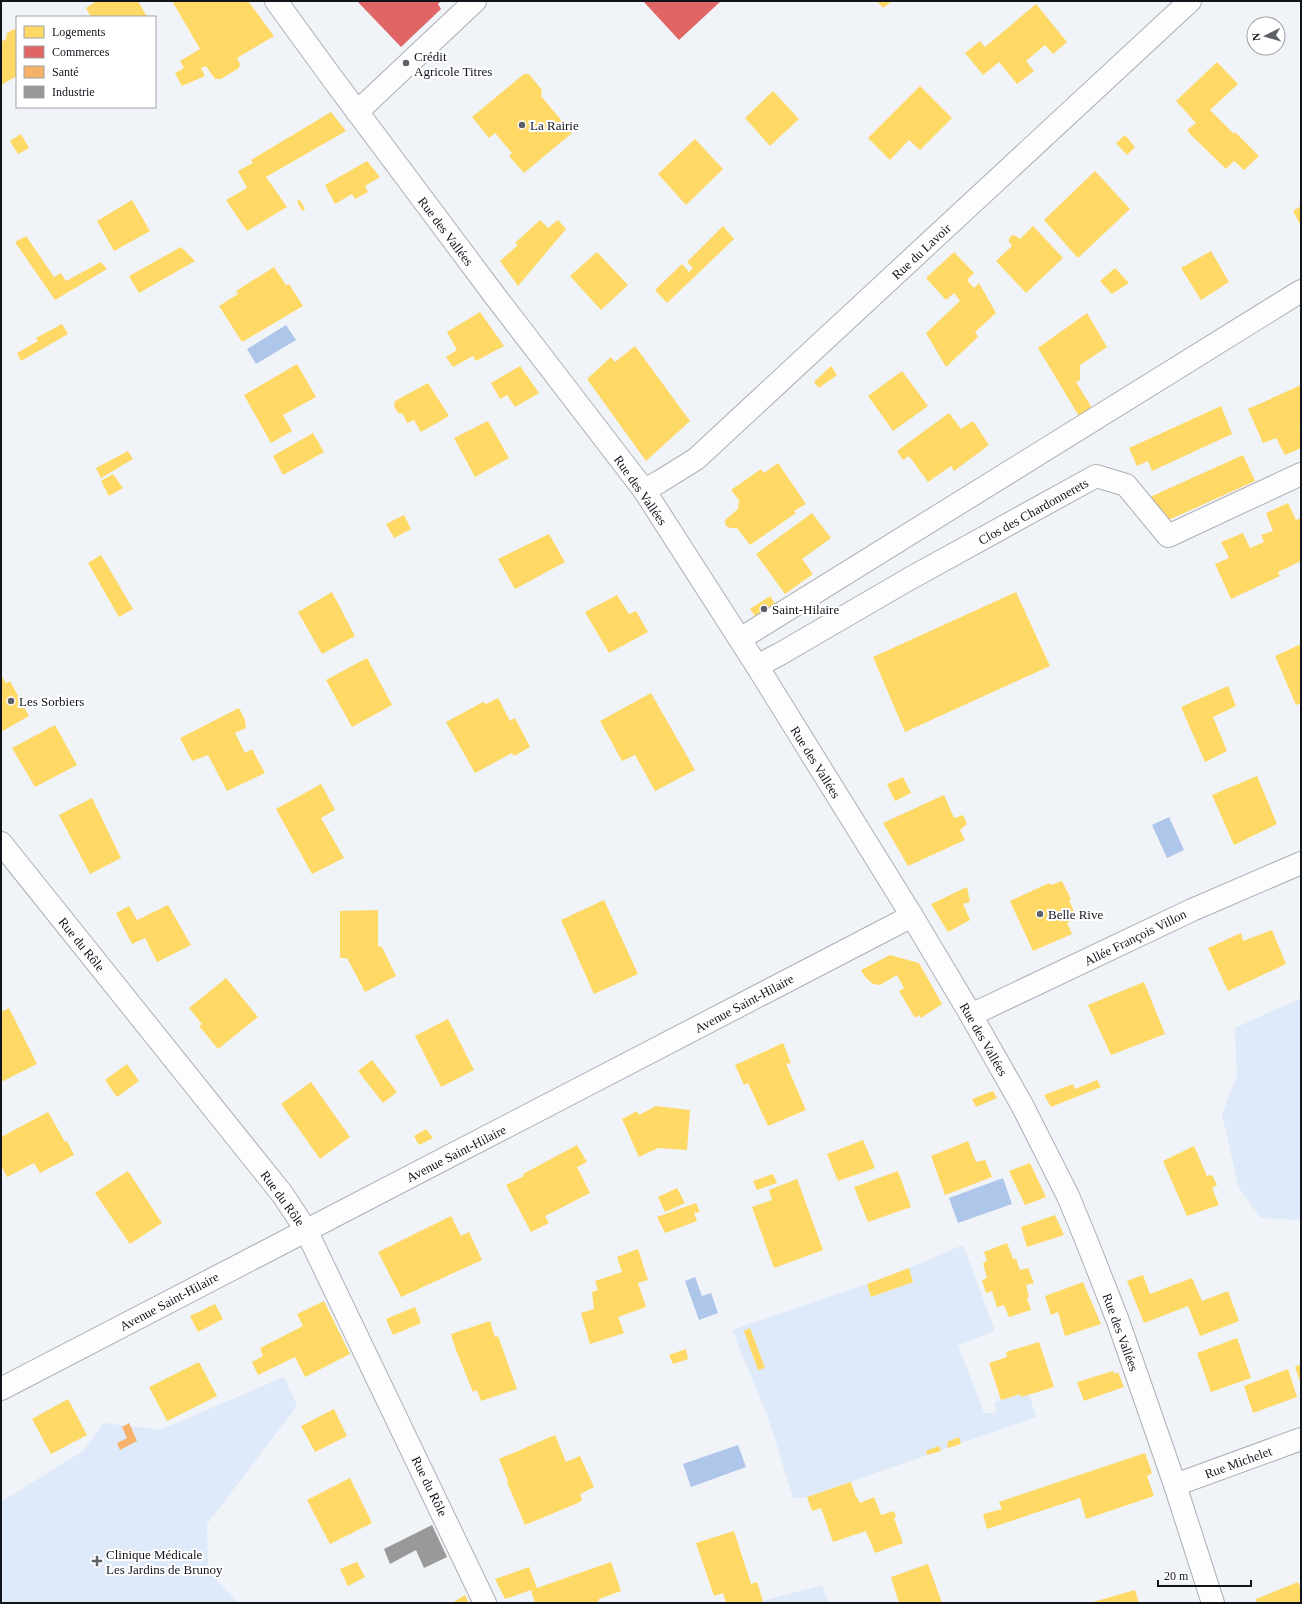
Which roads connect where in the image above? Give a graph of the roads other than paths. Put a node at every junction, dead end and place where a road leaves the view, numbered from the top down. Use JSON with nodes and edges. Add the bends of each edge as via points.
{"nodes":[{"id":1,"x":276,"y":1,"type":"edge"},
{"id":2,"x":475,"y":1,"type":"edge"},
{"id":3,"x":1190,"y":1,"type":"edge"},
{"id":4,"x":357,"y":112,"type":"junction"},
{"id":5,"x":1301,"y":291,"type":"edge"},
{"id":6,"x":1301,"y":474,"type":"edge"},
{"id":7,"x":644,"y":490,"type":"junction"},
{"id":8,"x":740,"y":639,"type":"junction"},
{"id":9,"x":757,"y":666,"type":"junction"},
{"id":10,"x":1,"y":843,"type":"edge"},
{"id":11,"x":1301,"y":862,"type":"edge"},
{"id":12,"x":912,"y":916,"type":"junction"},
{"id":13,"x":971,"y":1015,"type":"junction"},
{"id":14,"x":306,"y":1230,"type":"junction"},
{"id":15,"x":1,"y":1388,"type":"edge"},
{"id":16,"x":1301,"y":1439,"type":"edge"},
{"id":17,"x":1174,"y":1485,"type":"junction"},
{"id":18,"x":485,"y":1603,"type":"edge"},
{"id":19,"x":1213,"y":1603,"type":"edge"}],
"edges":[{"from":1,"to":4,"type":"street","name":"Rue des Vallées"},
{"from":2,"to":4,"type":"street"},
{"from":3,"to":7,"type":"street","name":"Rue du Lavoir","via":[[701,454]]},
{"from":4,"to":7,"type":"street","name":"Rue des Vallées"},
{"from":5,"to":8,"type":"street"},
{"from":6,"to":9,"type":"street","name":"Clos des Chardonnerets","via":[[1168,536],[1126,485],[1096,476]]},
{"from":7,"to":8,"type":"street","name":"Rue des Vallées"},
{"from":8,"to":9,"type":"street","name":"Rue des Vallées"},
{"from":9,"to":12,"type":"street","name":"Rue des Vallées"},
{"from":10,"to":14,"type":"street","name":"Rue du Rôle","via":[[283,1195]]},
{"from":11,"to":13,"type":"street","name":"Allée François Villon","via":[[1192,910]]},
{"from":12,"to":13,"type":"street","name":"Rue des Vallées"},
{"from":12,"to":14,"type":"street","name":"Avenue Saint-Hilaire"},
{"from":13,"to":17,"type":"street","name":"Rue des Vallées","via":[[1022,1105],[1068,1196],[1118,1321]]},
{"from":14,"to":15,"type":"street","name":"Avenue Saint-Hilaire"},
{"from":14,"to":18,"type":"street","name":"Rue du Rôle"},
{"from":16,"to":17,"type":"street","name":"Rue Michelet"},
{"from":17,"to":19,"type":"street","name":"Rue des Vallées"}]}
